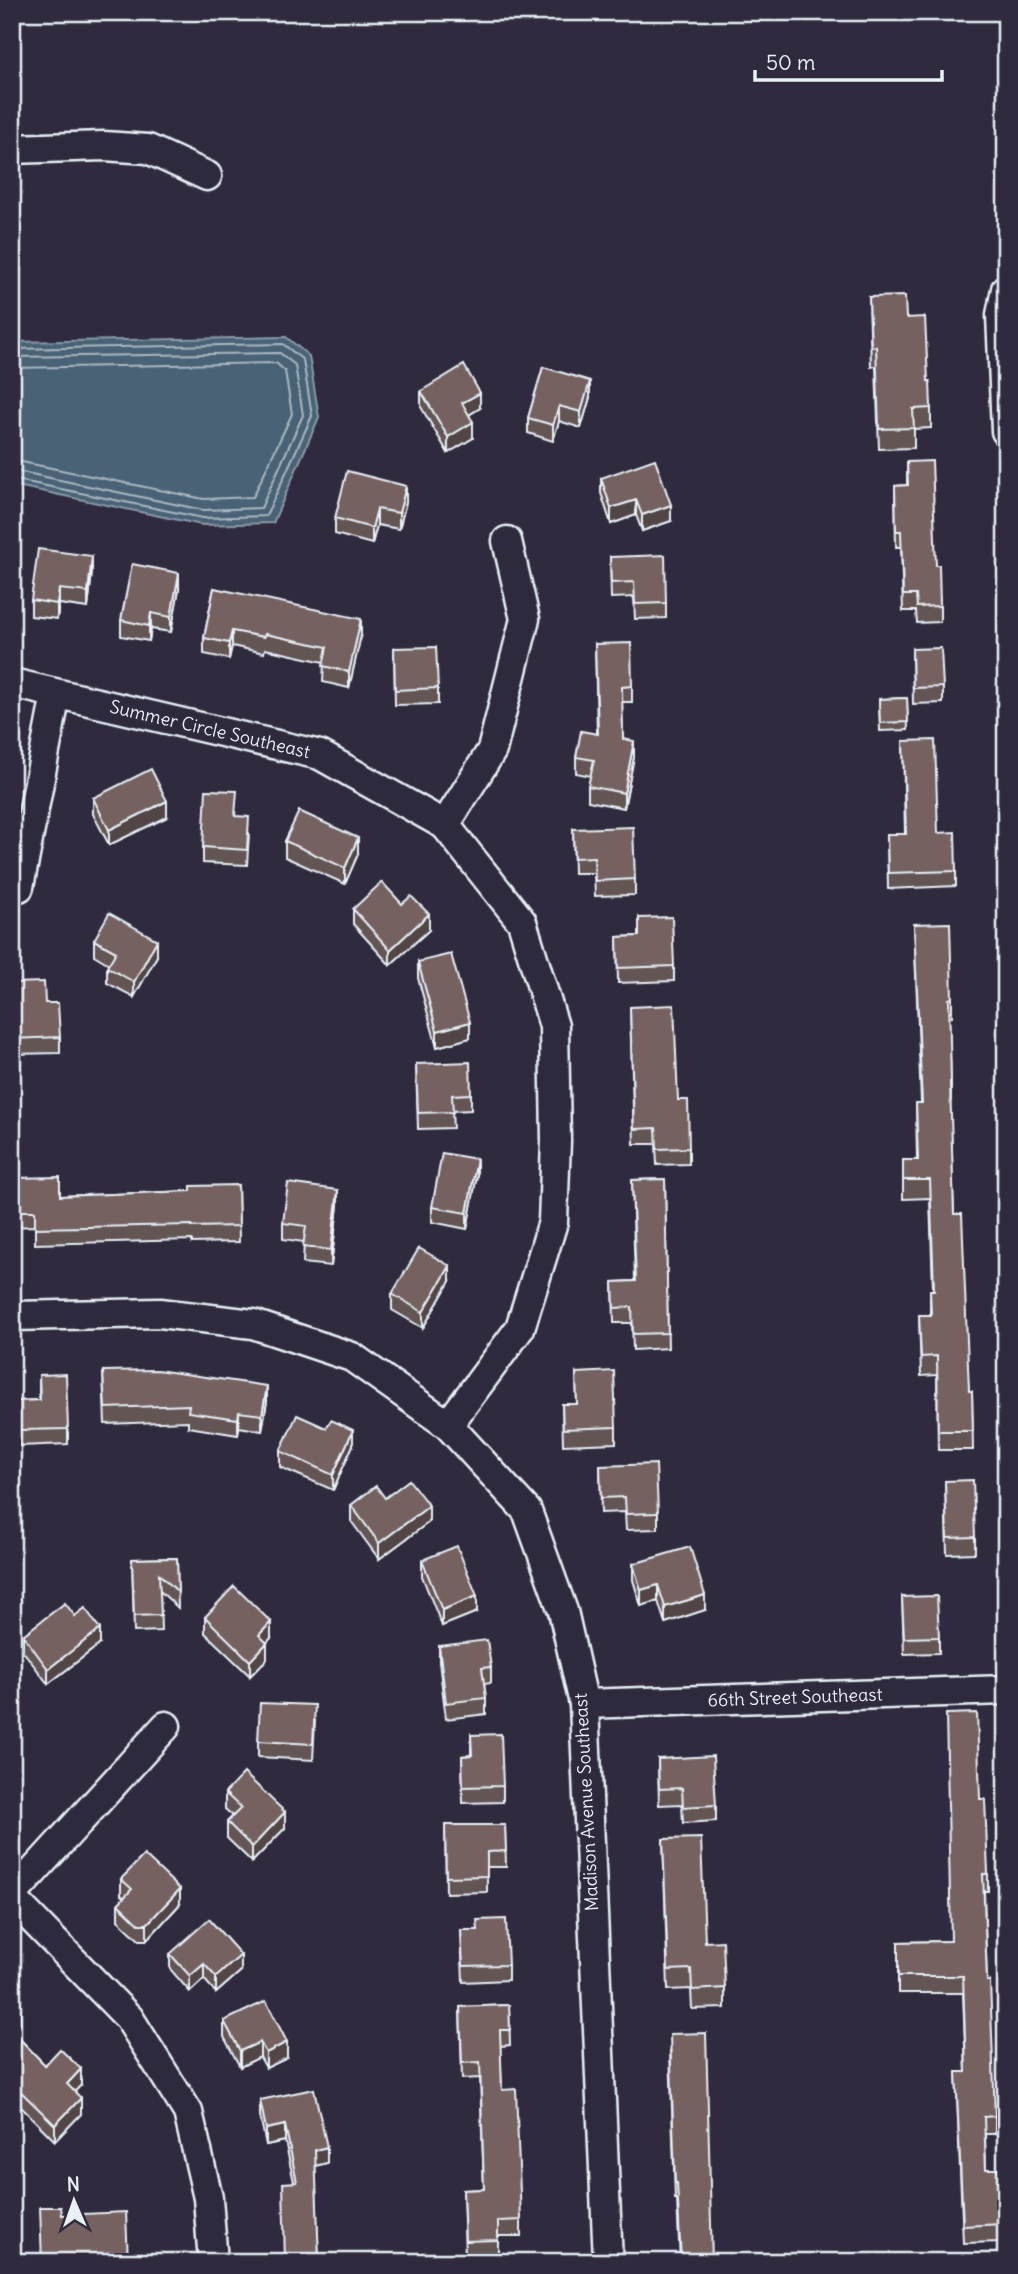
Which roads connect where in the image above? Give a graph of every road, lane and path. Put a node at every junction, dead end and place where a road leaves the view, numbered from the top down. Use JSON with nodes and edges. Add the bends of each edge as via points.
{"nodes":[{"id":1,"x":12,"y":149,"type":"edge"},
{"id":2,"x":207,"y":176,"type":"dead end"},
{"id":3,"x":1006,"y":289,"type":"edge"},
{"id":4,"x":1006,"y":431,"type":"edge"},
{"id":5,"x":507,"y":541,"type":"dead end"},
{"id":6,"x":12,"y":683,"type":"edge"},
{"id":7,"x":56,"y":694,"type":"junction"},
{"id":8,"x":445,"y":825,"type":"junction"},
{"id":9,"x":19,"y":887,"type":"dead end"},
{"id":10,"x":12,"y":1316,"type":"edge"},
{"id":11,"x":448,"y":1424,"type":"junction"},
{"id":12,"x":1006,"y":1690,"type":"edge"},
{"id":13,"x":584,"y":1704,"type":"junction"},
{"id":14,"x":166,"y":1726,"type":"dead end"},
{"id":15,"x":12,"y":1896,"type":"edge"},
{"id":16,"x":213,"y":2262,"type":"edge"},
{"id":17,"x":608,"y":2262,"type":"edge"}],
"edges":[{"from":1,"to":2,"type":"street","via":[[148,149]]},
{"from":3,"to":4,"type":"street","via":[[1001,315]]},
{"from":5,"to":8,"type":"street","via":[[525,620],[492,750]]},
{"from":6,"to":7,"type":"street","name":"Summer Circle Southeast"},
{"from":7,"to":8,"type":"street","name":"Summer Circle Southeast","via":[[320,755]]},
{"from":7,"to":9,"type":"street"},
{"from":8,"to":11,"type":"street","name":"Summer Circle Southeast","via":[[522,922],[554,1026],[556,1141],[553,1222],[520,1328]]},
{"from":10,"to":11,"type":"street","name":"Madison Avenue Southeast","via":[[160,1313],[253,1324],[352,1357]]},
{"from":11,"to":13,"type":"street","name":"Madison Avenue Southeast","via":[[527,1511],[563,1611]]},
{"from":12,"to":13,"type":"street","name":"66th Street Southeast"},
{"from":13,"to":17,"type":"street","name":"Madison Avenue Southeast"},
{"from":14,"to":15,"type":"street"},
{"from":15,"to":16,"type":"street","via":[[129,2018],[188,2112],[208,2198]]}]}
